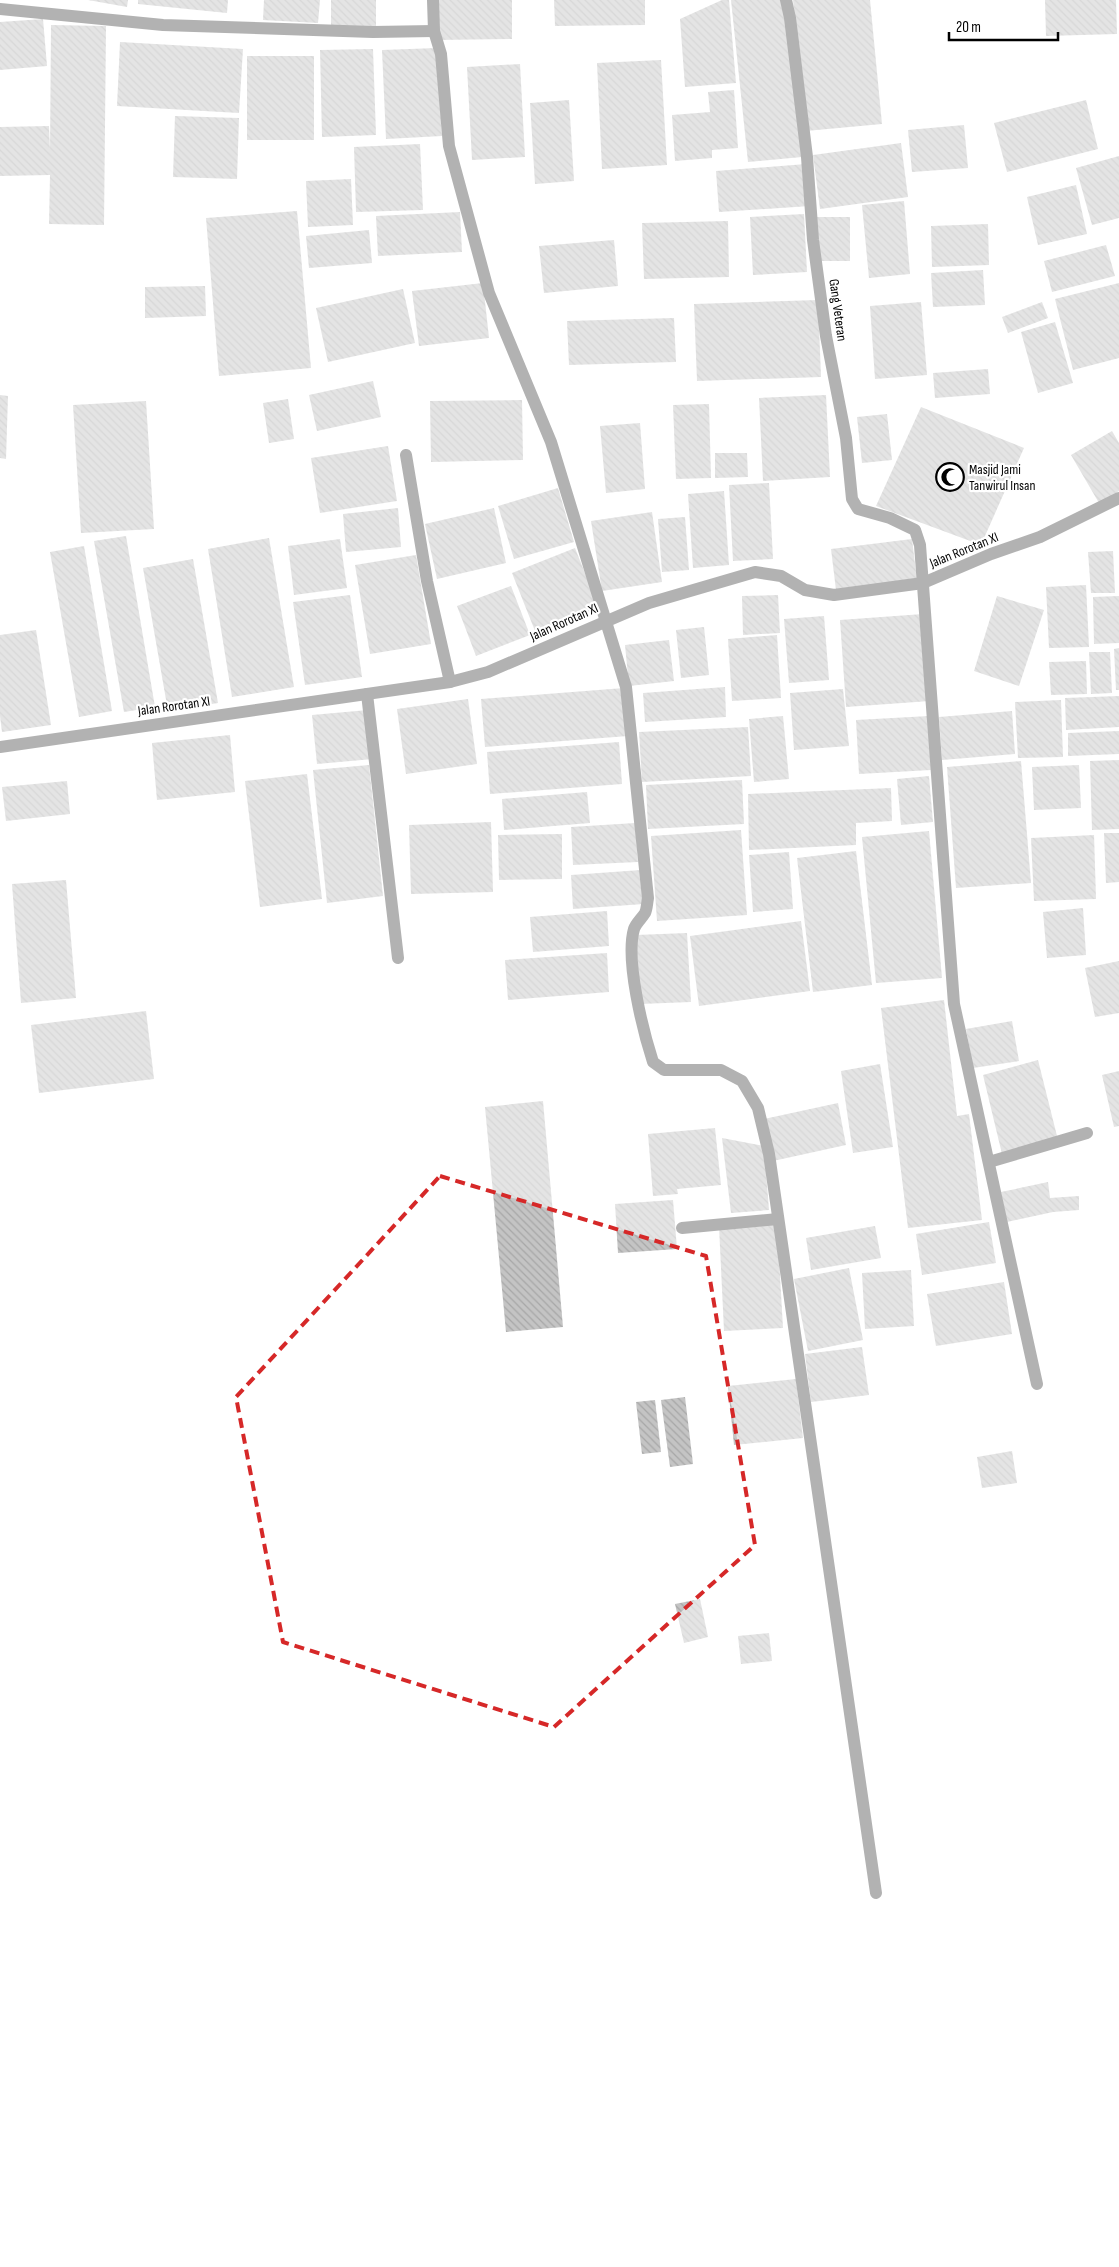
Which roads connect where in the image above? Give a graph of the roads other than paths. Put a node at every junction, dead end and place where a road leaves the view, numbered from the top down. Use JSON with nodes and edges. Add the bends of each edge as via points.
{"nodes":[{"id":1,"x":433,"y":0,"type":"edge"},
{"id":2,"x":786,"y":0,"type":"edge"},
{"id":3,"x":0,"y":9,"type":"edge"},
{"id":4,"x":434,"y":31,"type":"junction"},
{"id":5,"x":406,"y":455,"type":"dead end"},
{"id":6,"x":1119,"y":498,"type":"edge"},
{"id":7,"x":923,"y":583,"type":"junction"},
{"id":8,"x":606,"y":620,"type":"junction"},
{"id":9,"x":450,"y":682,"type":"junction"},
{"id":10,"x":367,"y":694,"type":"junction"},
{"id":11,"x":0,"y":747,"type":"edge"},
{"id":12,"x":398,"y":958,"type":"dead end"},
{"id":13,"x":1087,"y":1133,"type":"dead end"},
{"id":14,"x":989,"y":1162,"type":"junction"},
{"id":15,"x":778,"y":1220,"type":"junction"},
{"id":16,"x":682,"y":1228,"type":"dead end"},
{"id":17,"x":1037,"y":1384,"type":"dead end"},
{"id":18,"x":876,"y":1893,"type":"dead end"}],
"edges":[{"from":1,"to":4,"type":"street"},
{"from":2,"to":7,"type":"street","name":"Gang Veteran","via":[[792,27],[826,336],[846,438],[852,499],[858,509],[890,518],[915,530],[920,545]]},
{"from":3,"to":4,"type":"street","via":[[163,25]]},
{"from":4,"to":8,"type":"street","via":[[441,54],[450,146],[489,293],[551,442]]},
{"from":5,"to":9,"type":"street","via":[[427,582]]},
{"from":6,"to":7,"type":"street","name":"Jalan Rorotan XI","via":[[1040,537]]},
{"from":7,"to":8,"type":"street","name":"Jalan Rorotan XI","via":[[834,595],[804,590],[781,576],[755,572],[649,603]]},
{"from":7,"to":14,"type":"street","via":[[954,1004]]},
{"from":8,"to":9,"type":"street","name":"Jalan Rorotan XI","via":[[488,672]]},
{"from":8,"to":15,"type":"street","via":[[626,687],[643,842],[648,898],[646,911],[634,928],[632,948],[644,1036],[652,1062],[664,1070],[721,1070],[742,1081],[758,1108],[769,1154]]},
{"from":9,"to":10,"type":"street","name":"Jalan Rorotan XI"},
{"from":10,"to":11,"type":"street","name":"Jalan Rorotan XI"},
{"from":10,"to":12,"type":"street"},
{"from":13,"to":14,"type":"street"},
{"from":14,"to":17,"type":"street"},
{"from":15,"to":16,"type":"street"},
{"from":15,"to":18,"type":"street"}]}
